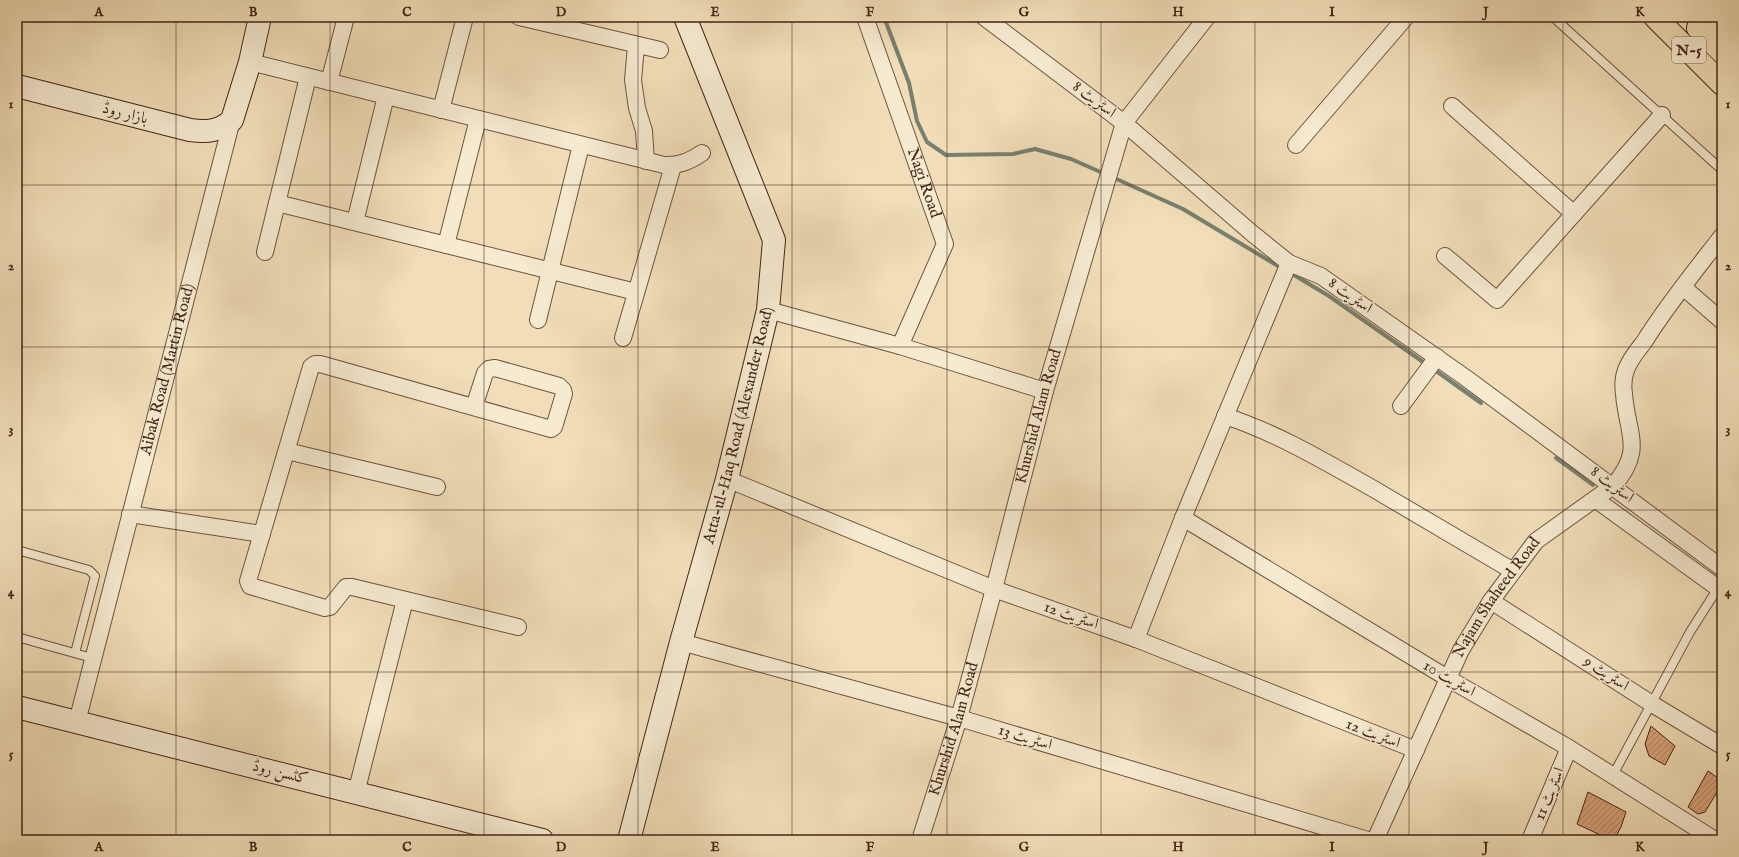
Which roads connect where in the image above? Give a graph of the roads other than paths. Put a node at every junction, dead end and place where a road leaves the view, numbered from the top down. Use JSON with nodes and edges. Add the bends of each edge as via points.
{"nodes":[{"id":1,"x":260,"y":17,"type":"edge"},
{"id":2,"x":346,"y":17,"type":"edge"},
{"id":3,"x":465,"y":17,"type":"edge"},
{"id":4,"x":519,"y":17,"type":"edge"},
{"id":5,"x":685,"y":17,"type":"edge"},
{"id":6,"x":866,"y":17,"type":"edge"},
{"id":7,"x":984,"y":17,"type":"edge"},
{"id":8,"x":1207,"y":17,"type":"edge"},
{"id":9,"x":1406,"y":17,"type":"edge"},
{"id":10,"x":1554,"y":17,"type":"edge"},
{"id":11,"x":1655,"y":17,"type":"edge"},
{"id":12,"x":1706,"y":17,"type":"edge"},
{"id":13,"x":1722,"y":27,"type":"edge"},
{"id":14,"x":636,"y":46,"type":"junction"},
{"id":15,"x":660,"y":50,"type":"dead end"},
{"id":16,"x":1722,"y":52,"type":"edge"},
{"id":17,"x":250,"y":62,"type":"junction"},
{"id":18,"x":308,"y":77,"type":"junction"},
{"id":19,"x":329,"y":82,"type":"junction"},
{"id":20,"x":1722,"y":84,"type":"edge"},
{"id":21,"x":17,"y":86,"type":"edge"},
{"id":22,"x":386,"y":96,"type":"junction"},
{"id":23,"x":1452,"y":106,"type":"dead end"},
{"id":24,"x":441,"y":110,"type":"junction"},
{"id":25,"x":1662,"y":115,"type":"junction"},
{"id":26,"x":478,"y":119,"type":"junction"},
{"id":27,"x":232,"y":120,"type":"junction"},
{"id":28,"x":1124,"y":123,"type":"junction"},
{"id":29,"x":581,"y":144,"type":"junction"},
{"id":30,"x":1296,"y":145,"type":"dead end"},
{"id":31,"x":702,"y":153,"type":"dead end"},
{"id":32,"x":646,"y":161,"type":"junction"},
{"id":33,"x":673,"y":166,"type":"junction"},
{"id":34,"x":1722,"y":170,"type":"edge"},
{"id":35,"x":277,"y":203,"type":"junction"},
{"id":36,"x":1574,"y":214,"type":"junction"},
{"id":37,"x":355,"y":222,"type":"junction"},
{"id":38,"x":1722,"y":236,"type":"edge"},
{"id":39,"x":446,"y":245,"type":"junction"},
{"id":40,"x":265,"y":252,"type":"dead end"},
{"id":41,"x":1445,"y":256,"type":"dead end"},
{"id":42,"x":1287,"y":270,"type":"junction"},
{"id":43,"x":550,"y":271,"type":"junction"},
{"id":44,"x":1683,"y":287,"type":"junction"},
{"id":45,"x":636,"y":292,"type":"junction"},
{"id":46,"x":768,"y":310,"type":"junction"},
{"id":47,"x":538,"y":320,"type":"dead end"},
{"id":48,"x":1722,"y":321,"type":"edge"},
{"id":49,"x":623,"y":338,"type":"dead end"},
{"id":50,"x":900,"y":346,"type":"junction"},
{"id":51,"x":1432,"y":364,"type":"junction"},
{"id":52,"x":1045,"y":391,"type":"junction"},
{"id":53,"x":1401,"y":406,"type":"dead end"},
{"id":54,"x":474,"y":407,"type":"junction"},
{"id":55,"x":1225,"y":416,"type":"junction"},
{"id":56,"x":287,"y":451,"type":"junction"},
{"id":57,"x":727,"y":480,"type":"junction"},
{"id":58,"x":1613,"y":486,"type":"junction"},
{"id":59,"x":437,"y":487,"type":"dead end"},
{"id":60,"x":1589,"y":503,"type":"junction"},
{"id":61,"x":130,"y":514,"type":"junction"},
{"id":62,"x":1183,"y":518,"type":"junction"},
{"id":63,"x":262,"y":534,"type":"junction"},
{"id":64,"x":17,"y":550,"type":"edge"},
{"id":65,"x":1722,"y":568,"type":"edge"},
{"id":66,"x":1513,"y":571,"type":"junction"},
{"id":67,"x":994,"y":589,"type":"junction"},
{"id":68,"x":1720,"y":589,"type":"edge"},
{"id":69,"x":405,"y":600,"type":"junction"},
{"id":70,"x":1491,"y":601,"type":"junction"},
{"id":71,"x":518,"y":627,"type":"dead end"},
{"id":72,"x":17,"y":637,"type":"edge"},
{"id":73,"x":1136,"y":639,"type":"junction"},
{"id":74,"x":681,"y":642,"type":"junction"},
{"id":75,"x":75,"y":653,"type":"junction"},
{"id":76,"x":92,"y":658,"type":"junction"},
{"id":77,"x":1449,"y":679,"type":"junction"},
{"id":78,"x":1652,"y":704,"type":"junction"},
{"id":79,"x":17,"y":707,"type":"edge"},
{"id":80,"x":959,"y":718,"type":"junction"},
{"id":81,"x":76,"y":722,"type":"junction"},
{"id":82,"x":1722,"y":746,"type":"edge"},
{"id":83,"x":1569,"y":748,"type":"junction"},
{"id":84,"x":1416,"y":750,"type":"junction"},
{"id":85,"x":1613,"y":776,"type":"junction"},
{"id":86,"x":356,"y":793,"type":"junction"},
{"id":87,"x":542,"y":840,"type":"edge"},
{"id":88,"x":629,"y":840,"type":"edge"},
{"id":89,"x":920,"y":840,"type":"edge"},
{"id":90,"x":1368,"y":840,"type":"edge"},
{"id":91,"x":1375,"y":840,"type":"edge"},
{"id":92,"x":1530,"y":840,"type":"edge"},
{"id":93,"x":1715,"y":840,"type":"edge"}],
"edges":[{"from":1,"to":17,"type":"street","name":"Aibak Road (Martin Road)"},
{"from":2,"to":19,"type":"street"},
{"from":3,"to":24,"type":"street"},
{"from":4,"to":14,"type":"street"},
{"from":5,"to":46,"type":"street","name":"Atta-ul-Haq Road (Alexander Road)","via":[[774,240]]},
{"from":6,"to":50,"type":"street","name":"Nagi Road","via":[[945,244]]},
{"from":7,"to":28,"type":"street","name":"اسٹریٹ 8"},
{"from":8,"to":28,"type":"street","name":"Khurshid Alam Road"},
{"from":9,"to":30,"type":"street"},
{"from":10,"to":25,"type":"lane"},
{"from":11,"to":20,"type":"highway","number":"N-5"},
{"from":12,"to":13,"type":"highway"},
{"from":12,"to":16,"type":"highway","via":[[1697,24],[1698,28]]},
{"from":14,"to":15,"type":"street"},
{"from":14,"to":32,"type":"street","via":[[633,80],[644,131]]},
{"from":17,"to":18,"type":"street"},
{"from":17,"to":27,"type":"street","name":"Aibak Road (Martin Road)"},
{"from":18,"to":19,"type":"street"},
{"from":18,"to":35,"type":"street"},
{"from":19,"to":22,"type":"street"},
{"from":21,"to":27,"type":"street","name":"بازار روڈ","via":[[190,130],[216,130]]},
{"from":22,"to":24,"type":"street"},
{"from":22,"to":37,"type":"street"},
{"from":23,"to":36,"type":"street"},
{"from":24,"to":26,"type":"street"},
{"from":25,"to":34,"type":"lane"},
{"from":25,"to":36,"type":"street"},
{"from":26,"to":29,"type":"street"},
{"from":26,"to":39,"type":"street"},
{"from":27,"to":61,"type":"street","name":"Aibak Road (Martin Road)"},
{"from":28,"to":42,"type":"street","name":"اسٹریٹ 8","via":[[1254,234]]},
{"from":28,"to":52,"type":"street","name":"Khurshid Alam Road"},
{"from":29,"to":32,"type":"street"},
{"from":29,"to":43,"type":"street"},
{"from":31,"to":33,"type":"street","via":[[689,162]]},
{"from":32,"to":33,"type":"street"},
{"from":33,"to":45,"type":"street"},
{"from":35,"to":37,"type":"street"},
{"from":35,"to":40,"type":"street"},
{"from":36,"to":41,"type":"street","via":[[1497,300]]},
{"from":37,"to":39,"type":"street"},
{"from":38,"to":44,"type":"street","name":"Najam Shaheed Road"},
{"from":39,"to":43,"type":"street"},
{"from":42,"to":51,"type":"street","name":"اسٹریٹ 8","via":[[1321,276]]},
{"from":42,"to":55,"type":"street"},
{"from":43,"to":45,"type":"street"},
{"from":43,"to":47,"type":"street"},
{"from":44,"to":48,"type":"street"},
{"from":44,"to":58,"type":"street","name":"Najam Shaheed Road","via":[[1632,356],[1625,371],[1624,402],[1629,419],[1632,453],[1622,475]]},
{"from":45,"to":49,"type":"street"},
{"from":46,"to":50,"type":"street"},
{"from":46,"to":57,"type":"street","name":"Atta-ul-Haq Road (Alexander Road)"},
{"from":50,"to":52,"type":"street"},
{"from":51,"to":53,"type":"street"},
{"from":51,"to":58,"type":"street","name":"اسٹریٹ 8"},
{"from":52,"to":67,"type":"street","name":"Khurshid Alam Road"},
{"from":54,"to":54,"type":"street","via":[[485,373],[495,368],[560,386],[564,394],[554,427],[551,429]]},
{"from":54,"to":56,"type":"street","via":[[315,364],[311,367]]},
{"from":55,"to":62,"type":"street"},
{"from":55,"to":66,"type":"street","via":[[1285,440]]},
{"from":56,"to":59,"type":"street"},
{"from":56,"to":63,"type":"street"},
{"from":57,"to":67,"type":"street","name":"اسٹریٹ 12"},
{"from":57,"to":74,"type":"street","name":"Atta-ul-Haq Road (Alexander Road)"},
{"from":58,"to":60,"type":"street","name":"Najam Shaheed Road"},
{"from":58,"to":65,"type":"street","name":"اسٹریٹ 8"},
{"from":60,"to":66,"type":"street","name":"Najam Shaheed Road","via":[[1536,541]]},
{"from":60,"to":68,"type":"street"},
{"from":61,"to":63,"type":"street"},
{"from":61,"to":76,"type":"street","name":"Aibak Road (Martin Road)"},
{"from":62,"to":73,"type":"street"},
{"from":62,"to":77,"type":"street","name":"اسٹریٹ 10"},
{"from":63,"to":69,"type":"street","via":[[248,582],[250,586],[325,608],[330,608],[346,587]]},
{"from":64,"to":75,"type":"lane","via":[[89,570],[95,576]]},
{"from":66,"to":70,"type":"street","name":"Najam Shaheed Road"},
{"from":67,"to":73,"type":"street","name":"اسٹریٹ 12"},
{"from":67,"to":80,"type":"street","name":"Khurshid Alam Road"},
{"from":68,"to":78,"type":"lane","via":[[1694,626]]},
{"from":69,"to":71,"type":"street"},
{"from":69,"to":86,"type":"street"},
{"from":70,"to":77,"type":"street","name":"Najam Shaheed Road","via":[[1461,650]]},
{"from":70,"to":78,"type":"street","name":"اسٹریٹ 9"},
{"from":72,"to":75,"type":"lane"},
{"from":73,"to":84,"type":"street","name":"اسٹریٹ 12"},
{"from":74,"to":80,"type":"street","name":"اسٹریٹ 13"},
{"from":74,"to":88,"type":"street","name":"Atta-ul-Haq Road (Alexander Road)"},
{"from":75,"to":76,"type":"lane"},
{"from":76,"to":81,"type":"street","name":"Aibak Road (Martin Road)"},
{"from":77,"to":83,"type":"street","name":"اسٹریٹ 10"},
{"from":77,"to":84,"type":"street","name":"Najam Shaheed Road"},
{"from":78,"to":82,"type":"street","name":"اسٹریٹ 9"},
{"from":78,"to":85,"type":"lane"},
{"from":79,"to":81,"type":"street","name":"کٹسن روڈ"},
{"from":80,"to":89,"type":"street","name":"Khurshid Alam Road"},
{"from":80,"to":90,"type":"street","name":"اسٹریٹ 13"},
{"from":81,"to":86,"type":"street","name":"کٹسن روڈ"},
{"from":83,"to":85,"type":"street","name":"اسٹریٹ 10"},
{"from":83,"to":92,"type":"street","name":"اسٹریٹ 11"},
{"from":84,"to":91,"type":"street","name":"Najam Shaheed Road"},
{"from":85,"to":93,"type":"street","name":"اسٹریٹ 10"},
{"from":86,"to":87,"type":"street","name":"کٹسن روڈ"}]}
